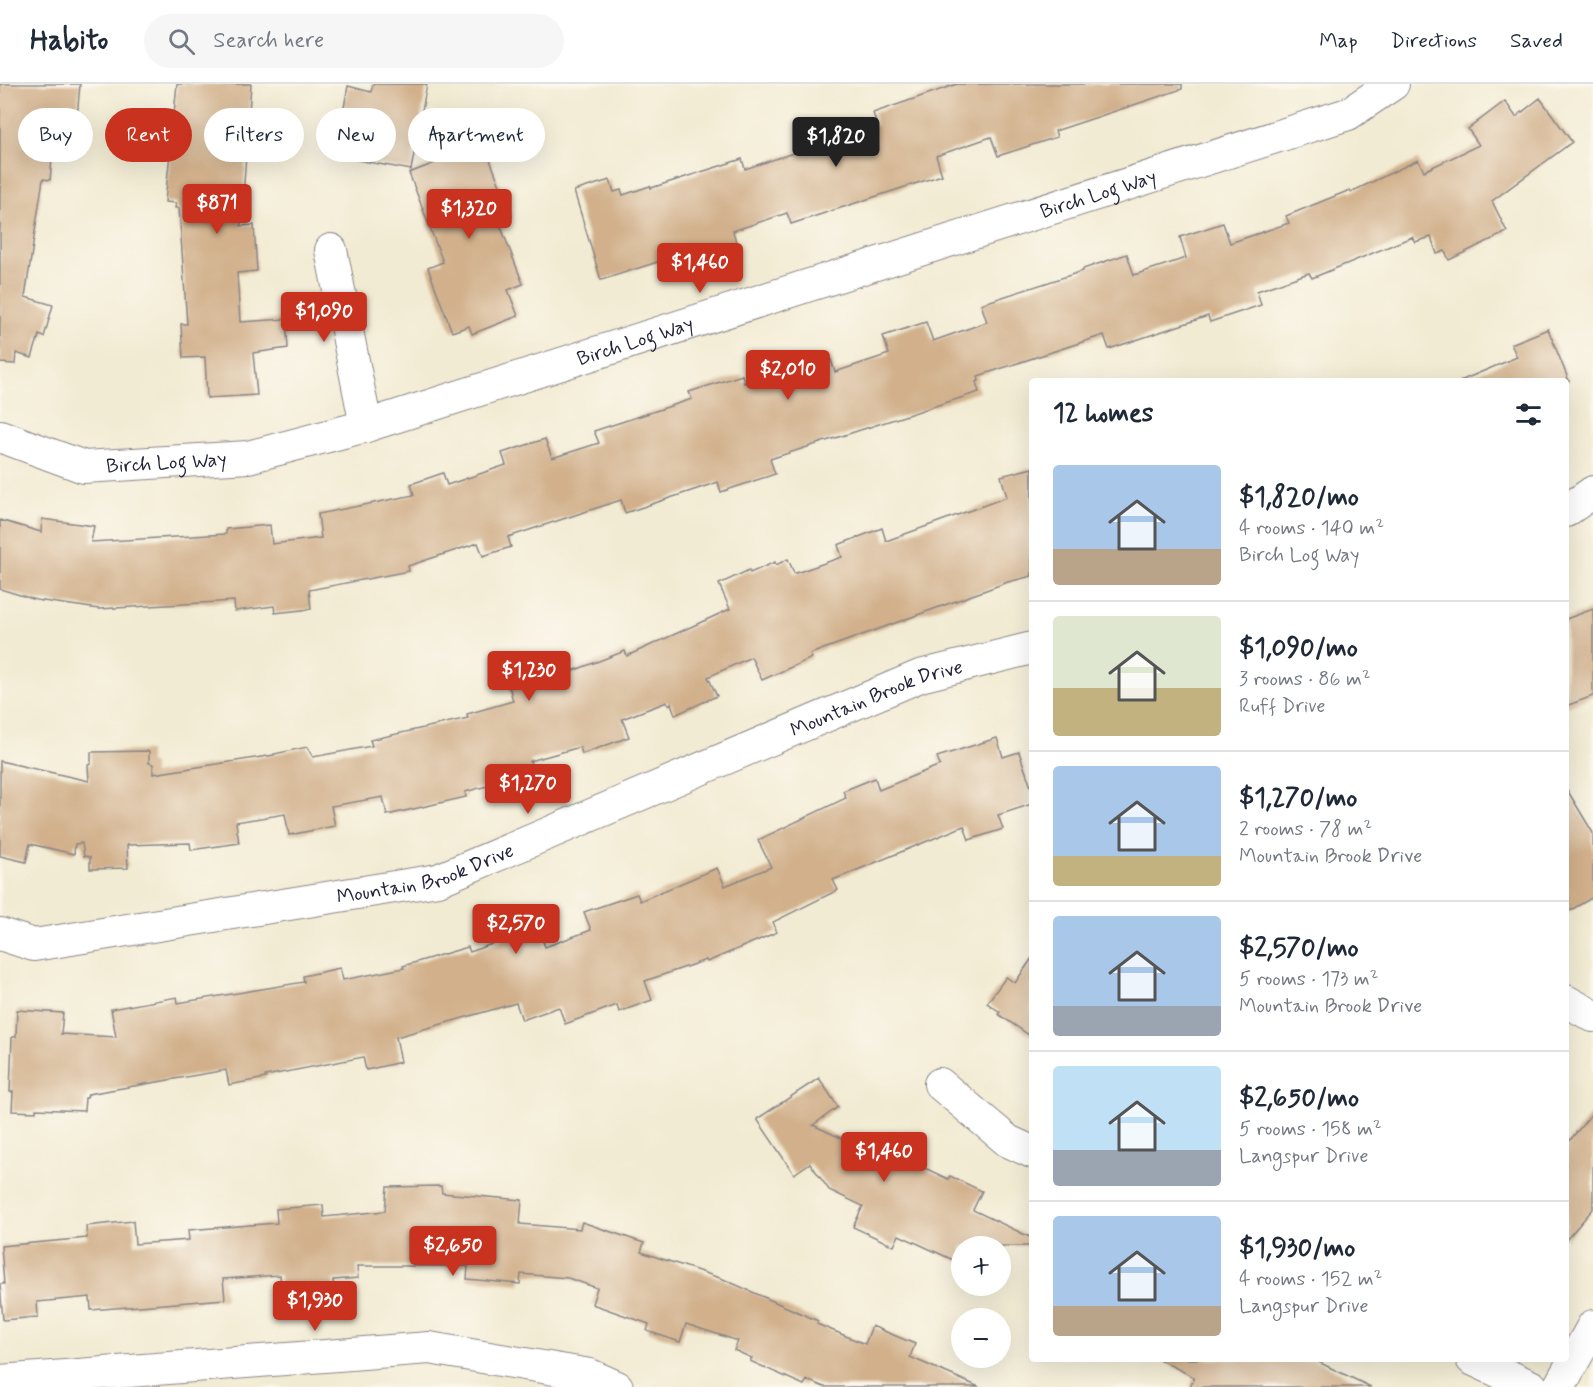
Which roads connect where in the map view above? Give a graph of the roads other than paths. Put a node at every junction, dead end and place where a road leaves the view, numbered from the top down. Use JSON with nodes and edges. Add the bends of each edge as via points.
{"nodes":[{"id":1,"x":1392,"y":84,"type":"edge"},
{"id":2,"x":331,"y":250,"type":"dead end"},
{"id":3,"x":366,"y":426,"type":"junction"},
{"id":4,"x":0,"y":436,"type":"edge"},
{"id":5,"x":1593,"y":492,"type":"edge"},
{"id":6,"x":1569,"y":510,"type":"edge"},
{"id":7,"x":1029,"y":649,"type":"edge"},
{"id":8,"x":0,"y":934,"type":"edge"},
{"id":9,"x":1569,"y":1003,"type":"edge"},
{"id":10,"x":1593,"y":1016,"type":"edge"},
{"id":11,"x":940,"y":1084,"type":"dead end"},
{"id":12,"x":1029,"y":1151,"type":"edge"},
{"id":13,"x":1593,"y":1326,"type":"edge"},
{"id":14,"x":1478,"y":1362,"type":"edge"},
{"id":15,"x":0,"y":1381,"type":"edge"},
{"id":16,"x":617,"y":1387,"type":"edge"},
{"id":17,"x":1532,"y":1387,"type":"edge"},
{"id":18,"x":1559,"y":1387,"type":"edge"}],
"edges":[{"from":1,"to":3,"type":"street","name":"Birch Log Way","via":[[1348,114]]},
{"from":2,"to":3,"type":"street"},
{"from":3,"to":4,"type":"street","name":"Birch Log Way","via":[[248,457],[84,467]]},
{"from":5,"to":6,"type":"street"},
{"from":7,"to":8,"type":"street","name":"Mountain Brook Drive","via":[[920,676],[438,880],[34,945]]},
{"from":9,"to":10,"type":"street"},
{"from":11,"to":12,"type":"street","via":[[1008,1141]]},
{"from":13,"to":18,"type":"street"},
{"from":14,"to":17,"type":"street"},
{"from":15,"to":16,"type":"street","via":[[429,1348],[590,1374]]}]}
